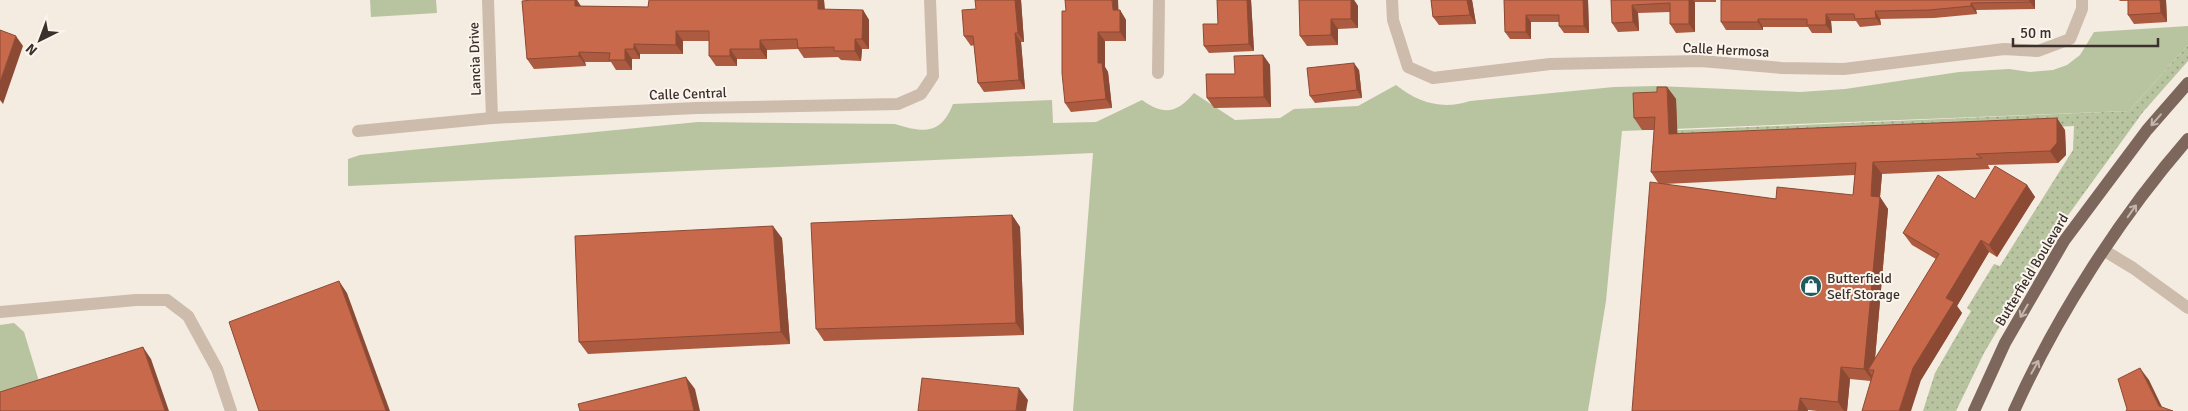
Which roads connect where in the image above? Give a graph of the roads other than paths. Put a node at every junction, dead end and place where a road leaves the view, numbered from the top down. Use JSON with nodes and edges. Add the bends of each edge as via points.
{"nodes":[{"id":1,"x":488,"y":0,"type":"edge"},
{"id":2,"x":930,"y":0,"type":"edge"},
{"id":3,"x":1159,"y":0,"type":"edge"},
{"id":4,"x":1392,"y":0,"type":"edge"},
{"id":5,"x":2082,"y":0,"type":"edge"},
{"id":6,"x":1158,"y":73,"type":"dead end"},
{"id":7,"x":2188,"y":83,"type":"edge"},
{"id":8,"x":492,"y":118,"type":"junction"},
{"id":9,"x":358,"y":132,"type":"dead end"},
{"id":10,"x":2188,"y":139,"type":"edge"},
{"id":11,"x":2105,"y":251,"type":"junction"},
{"id":12,"x":2188,"y":308,"type":"edge"},
{"id":13,"x":0,"y":312,"type":"edge"},
{"id":14,"x":231,"y":411,"type":"edge"},
{"id":15,"x":1974,"y":411,"type":"edge"},
{"id":16,"x":2014,"y":411,"type":"edge"}],
"edges":[{"from":1,"to":8,"type":"street","name":"Lancia Drive"},
{"from":2,"to":8,"type":"street","name":"Calle Central","via":[[933,76],[921,94],[898,104],[696,108]]},
{"from":3,"to":6,"type":"street"},
{"from":4,"to":5,"type":"street","name":"Calle Hermosa","via":[[1393,20],[1408,67],[1433,78],[1569,64],[1701,61],[1844,69],[2004,49],[2038,51],[2070,38]]},
{"from":7,"to":15,"type":"main road","name":"Butterfield Boulevard","one_way":true,"via":[[2147,130],[2064,241],[2006,343]]},
{"from":8,"to":9,"type":"street","name":"Calle Central"},
{"from":11,"to":10,"type":"main road","one_way":true},
{"from":11,"to":12,"type":"street"},
{"from":16,"to":11,"type":"main road","one_way":true,"via":[[2064,316]]},
{"from":13,"to":14,"type":"street","via":[[166,300],[188,316],[217,369]]}]}
